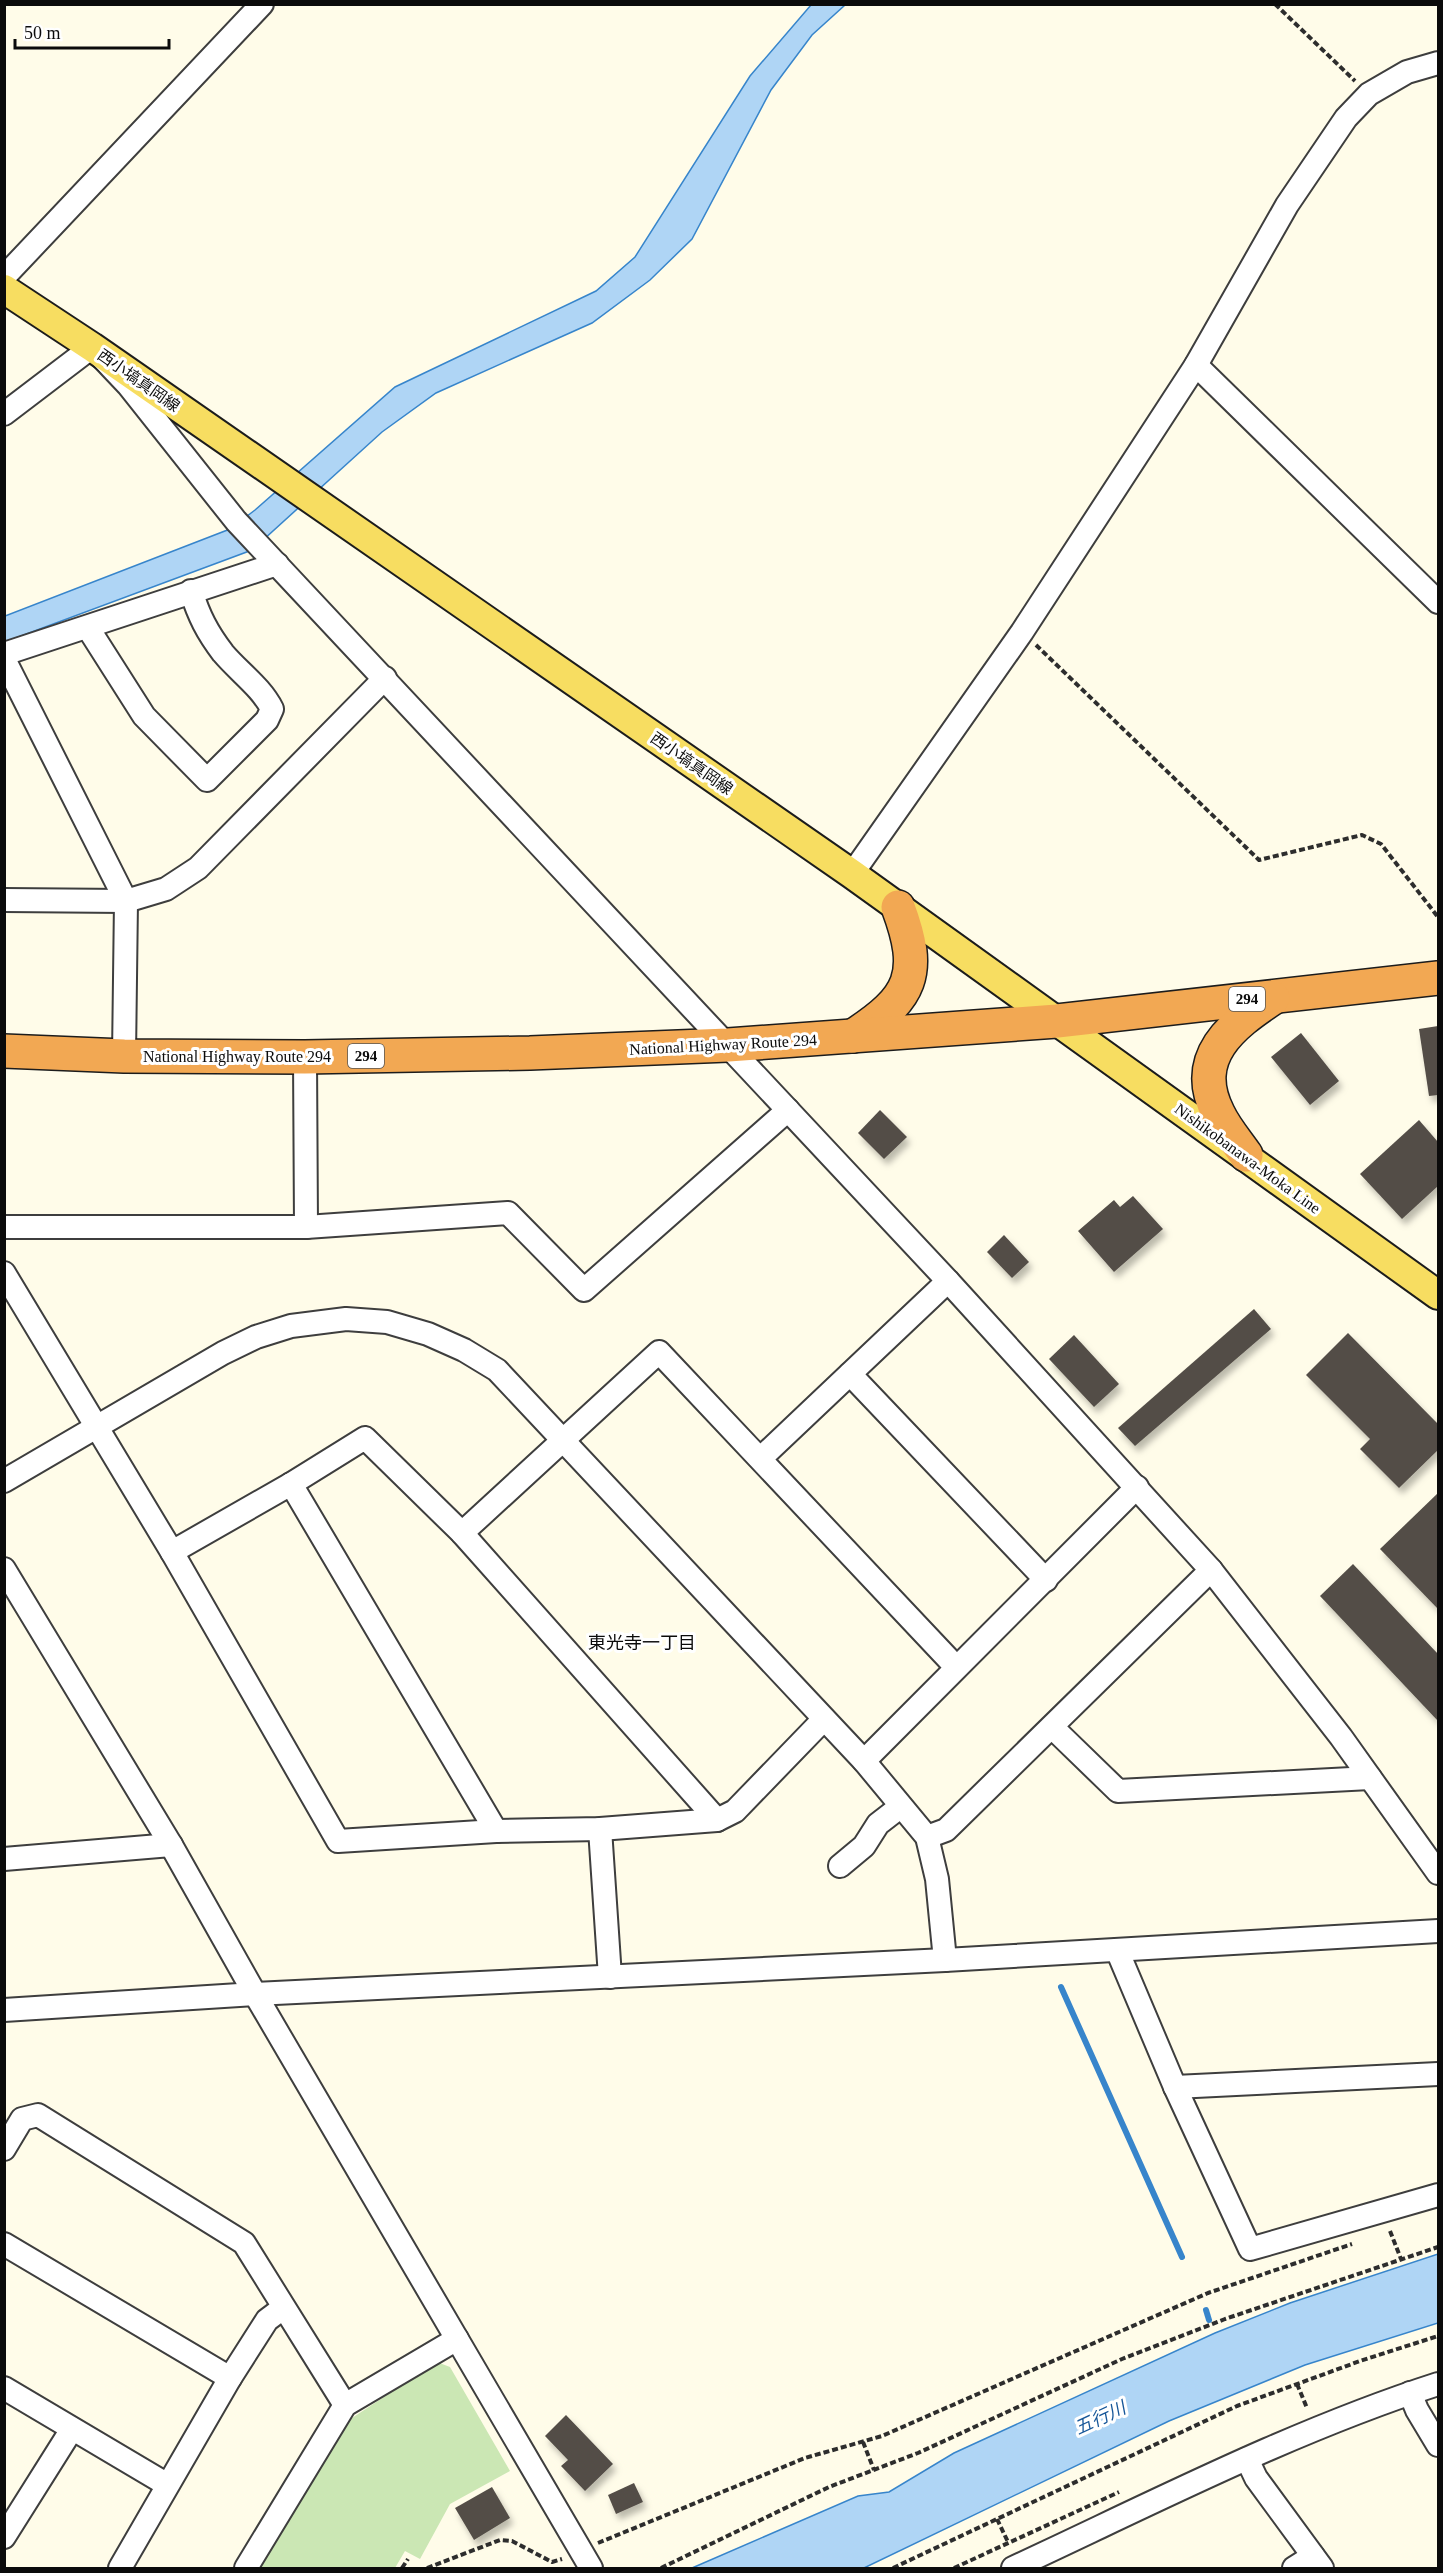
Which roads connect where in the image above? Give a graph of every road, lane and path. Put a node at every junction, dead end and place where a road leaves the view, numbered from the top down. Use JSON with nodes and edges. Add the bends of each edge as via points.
{"nodes":[{"id":1,"x":262,"y":4,"type":"edge"},
{"id":2,"x":1275,"y":4,"type":"edge"},
{"id":3,"x":1438,"y":63,"type":"edge"},
{"id":4,"x":1368,"y":93,"type":"junction"},
{"id":5,"x":4,"y":277,"type":"edge"},
{"id":6,"x":4,"y":289,"type":"edge"},
{"id":7,"x":92,"y":347,"type":"junction"},
{"id":8,"x":1196,"y":365,"type":"junction"},
{"id":9,"x":4,"y":414,"type":"edge"},
{"id":10,"x":277,"y":564,"type":"junction"},
{"id":11,"x":191,"y":591,"type":"junction"},
{"id":12,"x":1438,"y":602,"type":"edge"},
{"id":13,"x":88,"y":628,"type":"junction"},
{"id":14,"x":1022,"y":632,"type":"junction"},
{"id":15,"x":4,"y":654,"type":"edge"},
{"id":16,"x":4,"y":659,"type":"edge"},
{"id":17,"x":385,"y":678,"type":"junction"},
{"id":18,"x":852,"y":874,"type":"junction"},
{"id":19,"x":4,"y":900,"type":"edge"},
{"id":20,"x":126,"y":901,"type":"junction"},
{"id":21,"x":898,"y":907,"type":"junction"},
{"id":22,"x":1438,"y":917,"type":"edge"},
{"id":23,"x":1438,"y":978,"type":"edge"},
{"id":24,"x":1278,"y":996,"type":"junction"},
{"id":25,"x":1057,"y":1022,"type":"junction"},
{"id":26,"x":854,"y":1036,"type":"junction"},
{"id":27,"x":728,"y":1045,"type":"junction"},
{"id":28,"x":4,"y":1051,"type":"edge"},
{"id":29,"x":124,"y":1056,"type":"junction"},
{"id":30,"x":305,"y":1057,"type":"junction"},
{"id":31,"x":788,"y":1110,"type":"junction"},
{"id":32,"x":1246,"y":1155,"type":"junction"},
{"id":33,"x":4,"y":1227,"type":"edge"},
{"id":34,"x":306,"y":1227,"type":"junction"},
{"id":35,"x":4,"y":1273,"type":"edge"},
{"id":36,"x":948,"y":1281,"type":"junction"},
{"id":37,"x":1438,"y":1295,"type":"edge"},
{"id":38,"x":850,"y":1374,"type":"junction"},
{"id":39,"x":96,"y":1427,"type":"junction"},
{"id":40,"x":565,"y":1440,"type":"junction"},
{"id":41,"x":761,"y":1458,"type":"junction"},
{"id":42,"x":4,"y":1481,"type":"edge"},
{"id":43,"x":291,"y":1484,"type":"junction"},
{"id":44,"x":1137,"y":1487,"type":"junction"},
{"id":45,"x":462,"y":1533,"type":"junction"},
{"id":46,"x":172,"y":1552,"type":"junction"},
{"id":47,"x":4,"y":1569,"type":"edge"},
{"id":48,"x":1211,"y":1570,"type":"junction"},
{"id":49,"x":1046,"y":1580,"type":"junction"},
{"id":50,"x":956,"y":1668,"type":"junction"},
{"id":51,"x":824,"y":1719,"type":"junction"},
{"id":52,"x":1052,"y":1727,"type":"junction"},
{"id":53,"x":864,"y":1761,"type":"junction"},
{"id":54,"x":1370,"y":1778,"type":"junction"},
{"id":55,"x":900,"y":1807,"type":"junction"},
{"id":56,"x":717,"y":1820,"type":"junction"},
{"id":57,"x":600,"y":1829,"type":"junction"},
{"id":58,"x":496,"y":1831,"type":"junction"},
{"id":59,"x":927,"y":1837,"type":"junction"},
{"id":60,"x":171,"y":1845,"type":"junction"},
{"id":61,"x":7,"y":1855,"type":"edge"},
{"id":62,"x":840,"y":1866,"type":"dead end"},
{"id":63,"x":1438,"y":1873,"type":"edge"},
{"id":64,"x":1438,"y":1931,"type":"edge"},
{"id":65,"x":1117,"y":1950,"type":"junction"},
{"id":66,"x":945,"y":1960,"type":"junction"},
{"id":67,"x":610,"y":1977,"type":"junction"},
{"id":68,"x":255,"y":1994,"type":"junction"},
{"id":69,"x":4,"y":2010,"type":"edge"},
{"id":70,"x":1438,"y":2074,"type":"edge"},
{"id":71,"x":1175,"y":2087,"type":"junction"},
{"id":72,"x":4,"y":2149,"type":"edge"},
{"id":73,"x":1438,"y":2194,"type":"edge"},
{"id":74,"x":1379,"y":2235,"type":"dead end"},
{"id":75,"x":1358,"y":2242,"type":"dead end"},
{"id":76,"x":4,"y":2244,"type":"edge"},
{"id":77,"x":1438,"y":2247,"type":"edge"},
{"id":78,"x":1401,"y":2259,"type":"junction"},
{"id":79,"x":283,"y":2308,"type":"junction"},
{"id":80,"x":1438,"y":2336,"type":"edge"},
{"id":81,"x":457,"y":2339,"type":"junction"},
{"id":82,"x":230,"y":2378,"type":"junction"},
{"id":83,"x":1297,"y":2384,"type":"junction"},
{"id":84,"x":1438,"y":2384,"type":"edge"},
{"id":85,"x":4,"y":2388,"type":"edge"},
{"id":86,"x":1410,"y":2393,"type":"junction"},
{"id":87,"x":345,"y":2405,"type":"junction"},
{"id":88,"x":1307,"y":2408,"type":"dead end"},
{"id":89,"x":72,"y":2429,"type":"junction"},
{"id":90,"x":863,"y":2442,"type":"junction"},
{"id":91,"x":1438,"y":2445,"type":"edge"},
{"id":92,"x":1247,"y":2459,"type":"junction"},
{"id":93,"x":874,"y":2470,"type":"junction"},
{"id":94,"x":166,"y":2484,"type":"junction"},
{"id":95,"x":997,"y":2519,"type":"junction"},
{"id":96,"x":5,"y":2537,"type":"edge"},
{"id":97,"x":1008,"y":2542,"type":"dead end"},
{"id":98,"x":585,"y":2557,"type":"edge"},
{"id":99,"x":408,"y":2559,"type":"dead end"},
{"id":100,"x":1310,"y":2564,"type":"edge"},
{"id":101,"x":120,"y":2568,"type":"edge"},
{"id":102,"x":246,"y":2568,"type":"edge"},
{"id":103,"x":402,"y":2568,"type":"edge"},
{"id":104,"x":427,"y":2568,"type":"edge"},
{"id":105,"x":661,"y":2568,"type":"edge"},
{"id":106,"x":893,"y":2568,"type":"edge"},
{"id":107,"x":1013,"y":2568,"type":"edge"}],
"edges":[{"from":1,"to":5,"type":"street"},
{"from":2,"to":4,"type":"path"},
{"from":3,"to":4,"type":"street","via":[[1407,72]]},
{"from":4,"to":8,"type":"street","via":[[1346,118],[1287,205]]},
{"from":6,"to":7,"type":"main road","name":"西小塙真岡線"},
{"from":7,"to":9,"type":"street"},
{"from":7,"to":10,"type":"street","via":[[236,521]]},
{"from":7,"to":18,"type":"main road","name":"西小塙真岡線"},
{"from":8,"to":12,"type":"street"},
{"from":8,"to":14,"type":"street"},
{"from":10,"to":11,"type":"street"},
{"from":10,"to":17,"type":"street"},
{"from":11,"to":13,"type":"street"},
{"from":11,"to":13,"type":"street","via":[[202,623],[224,654],[267,698],[272,709],[267,720],[207,780],[144,717]]},
{"from":13,"to":15,"type":"street"},
{"from":14,"to":18,"type":"street"},
{"from":14,"to":22,"type":"path","via":[[1259,860],[1362,835],[1382,844]]},
{"from":16,"to":20,"type":"street"},
{"from":17,"to":20,"type":"street","via":[[198,868],[166,889]]},
{"from":17,"to":27,"type":"street"},
{"from":18,"to":21,"type":"main road","name":"西小塙真岡線"},
{"from":19,"to":20,"type":"street"},
{"from":20,"to":29,"type":"street"},
{"from":21,"to":25,"type":"main road","name":"西小塙真岡線"},
{"from":21,"to":26,"type":"highway","via":[[912,959],[909,975],[897,1003]]},
{"from":23,"to":24,"type":"highway","name":"National Highway Route 294","number":"294"},
{"from":24,"to":25,"type":"highway","name":"National Highway Route 294","number":"294"},
{"from":24,"to":32,"type":"highway","via":[[1226,1034],[1215,1050],[1210,1071],[1218,1112]]},
{"from":25,"to":26,"type":"highway","name":"National Highway Route 294","number":"294"},
{"from":25,"to":32,"type":"main road","name":"Nishikobanawa-Moka Line"},
{"from":26,"to":27,"type":"highway","name":"National Highway Route 294","number":"294"},
{"from":27,"to":30,"type":"highway","name":"National Highway Route 294","number":"294"},
{"from":27,"to":31,"type":"street"},
{"from":28,"to":29,"type":"highway","name":"National Highway Route 294","number":"294"},
{"from":29,"to":30,"type":"highway","name":"National Highway Route 294","number":"294"},
{"from":30,"to":34,"type":"street"},
{"from":31,"to":34,"type":"street","via":[[584,1290],[508,1213]]},
{"from":31,"to":36,"type":"street"},
{"from":32,"to":37,"type":"main road","name":"Nishikobanawa-Moka Line"},
{"from":33,"to":34,"type":"street"},
{"from":35,"to":39,"type":"street"},
{"from":36,"to":38,"type":"street"},
{"from":36,"to":44,"type":"street"},
{"from":38,"to":41,"type":"street"},
{"from":38,"to":49,"type":"street"},
{"from":39,"to":40,"type":"street","via":[[256,1337],[291,1326],[346,1319],[387,1322],[464,1350],[497,1370]]},
{"from":39,"to":42,"type":"street"},
{"from":39,"to":46,"type":"street"},
{"from":40,"to":41,"type":"street","via":[[660,1352]]},
{"from":40,"to":45,"type":"street"},
{"from":40,"to":51,"type":"street"},
{"from":41,"to":50,"type":"street"},
{"from":43,"to":45,"type":"street","via":[[365,1438]]},
{"from":43,"to":46,"type":"street"},
{"from":43,"to":58,"type":"street"},
{"from":44,"to":48,"type":"street"},
{"from":44,"to":49,"type":"street"},
{"from":45,"to":56,"type":"street"},
{"from":46,"to":58,"type":"street","via":[[338,1840]]},
{"from":47,"to":60,"type":"street"},
{"from":48,"to":52,"type":"street"},
{"from":48,"to":54,"type":"street"},
{"from":49,"to":50,"type":"street"},
{"from":50,"to":53,"type":"street"},
{"from":51,"to":53,"type":"street"},
{"from":51,"to":56,"type":"street","via":[[735,1810]]},
{"from":52,"to":54,"type":"street","via":[[1118,1791]]},
{"from":52,"to":59,"type":"street","via":[[946,1830]]},
{"from":53,"to":55,"type":"street"},
{"from":54,"to":63,"type":"street"},
{"from":55,"to":59,"type":"street"},
{"from":55,"to":62,"type":"street","via":[[878,1824],[864,1846]]},
{"from":56,"to":57,"type":"street"},
{"from":57,"to":58,"type":"street"},
{"from":57,"to":67,"type":"street"},
{"from":59,"to":66,"type":"street","via":[[937,1879]]},
{"from":60,"to":61,"type":"street"},
{"from":60,"to":68,"type":"street"},
{"from":64,"to":65,"type":"street"},
{"from":65,"to":66,"type":"street"},
{"from":65,"to":71,"type":"street"},
{"from":66,"to":67,"type":"street"},
{"from":67,"to":68,"type":"street"},
{"from":68,"to":69,"type":"street"},
{"from":68,"to":81,"type":"street"},
{"from":70,"to":71,"type":"street"},
{"from":71,"to":73,"type":"street","via":[[1250,2249]]},
{"from":72,"to":79,"type":"street","via":[[22,2119],[38,2115],[244,2243]]},
{"from":74,"to":78,"type":"path","via":[[1392,2230]]},
{"from":75,"to":90,"type":"path","via":[[1208,2293]]},
{"from":76,"to":82,"type":"street"},
{"from":77,"to":78,"type":"path"},
{"from":78,"to":93,"type":"path","via":[[1122,2359]]},
{"from":79,"to":82,"type":"street","via":[[267,2320]]},
{"from":79,"to":87,"type":"street"},
{"from":80,"to":83,"type":"path"},
{"from":81,"to":87,"type":"street"},
{"from":81,"to":98,"type":"street"},
{"from":82,"to":94,"type":"street"},
{"from":83,"to":88,"type":"path"},
{"from":83,"to":95,"type":"path","via":[[1237,2406]]},
{"from":84,"to":86,"type":"street"},
{"from":85,"to":89,"type":"street"},
{"from":86,"to":91,"type":"street"},
{"from":86,"to":92,"type":"street"},
{"from":87,"to":102,"type":"street"},
{"from":89,"to":94,"type":"street"},
{"from":89,"to":96,"type":"street"},
{"from":90,"to":93,"type":"path"},
{"from":90,"to":98,"type":"path","via":[[805,2458]]},
{"from":92,"to":100,"type":"street"},
{"from":92,"to":107,"type":"street"},
{"from":93,"to":105,"type":"path","via":[[829,2487]]},
{"from":94,"to":101,"type":"street"},
{"from":95,"to":97,"type":"path"},
{"from":95,"to":106,"type":"path"},
{"from":98,"to":104,"type":"path","via":[[552,2562],[512,2541],[500,2540]]},
{"from":99,"to":103,"type":"path"}]}
